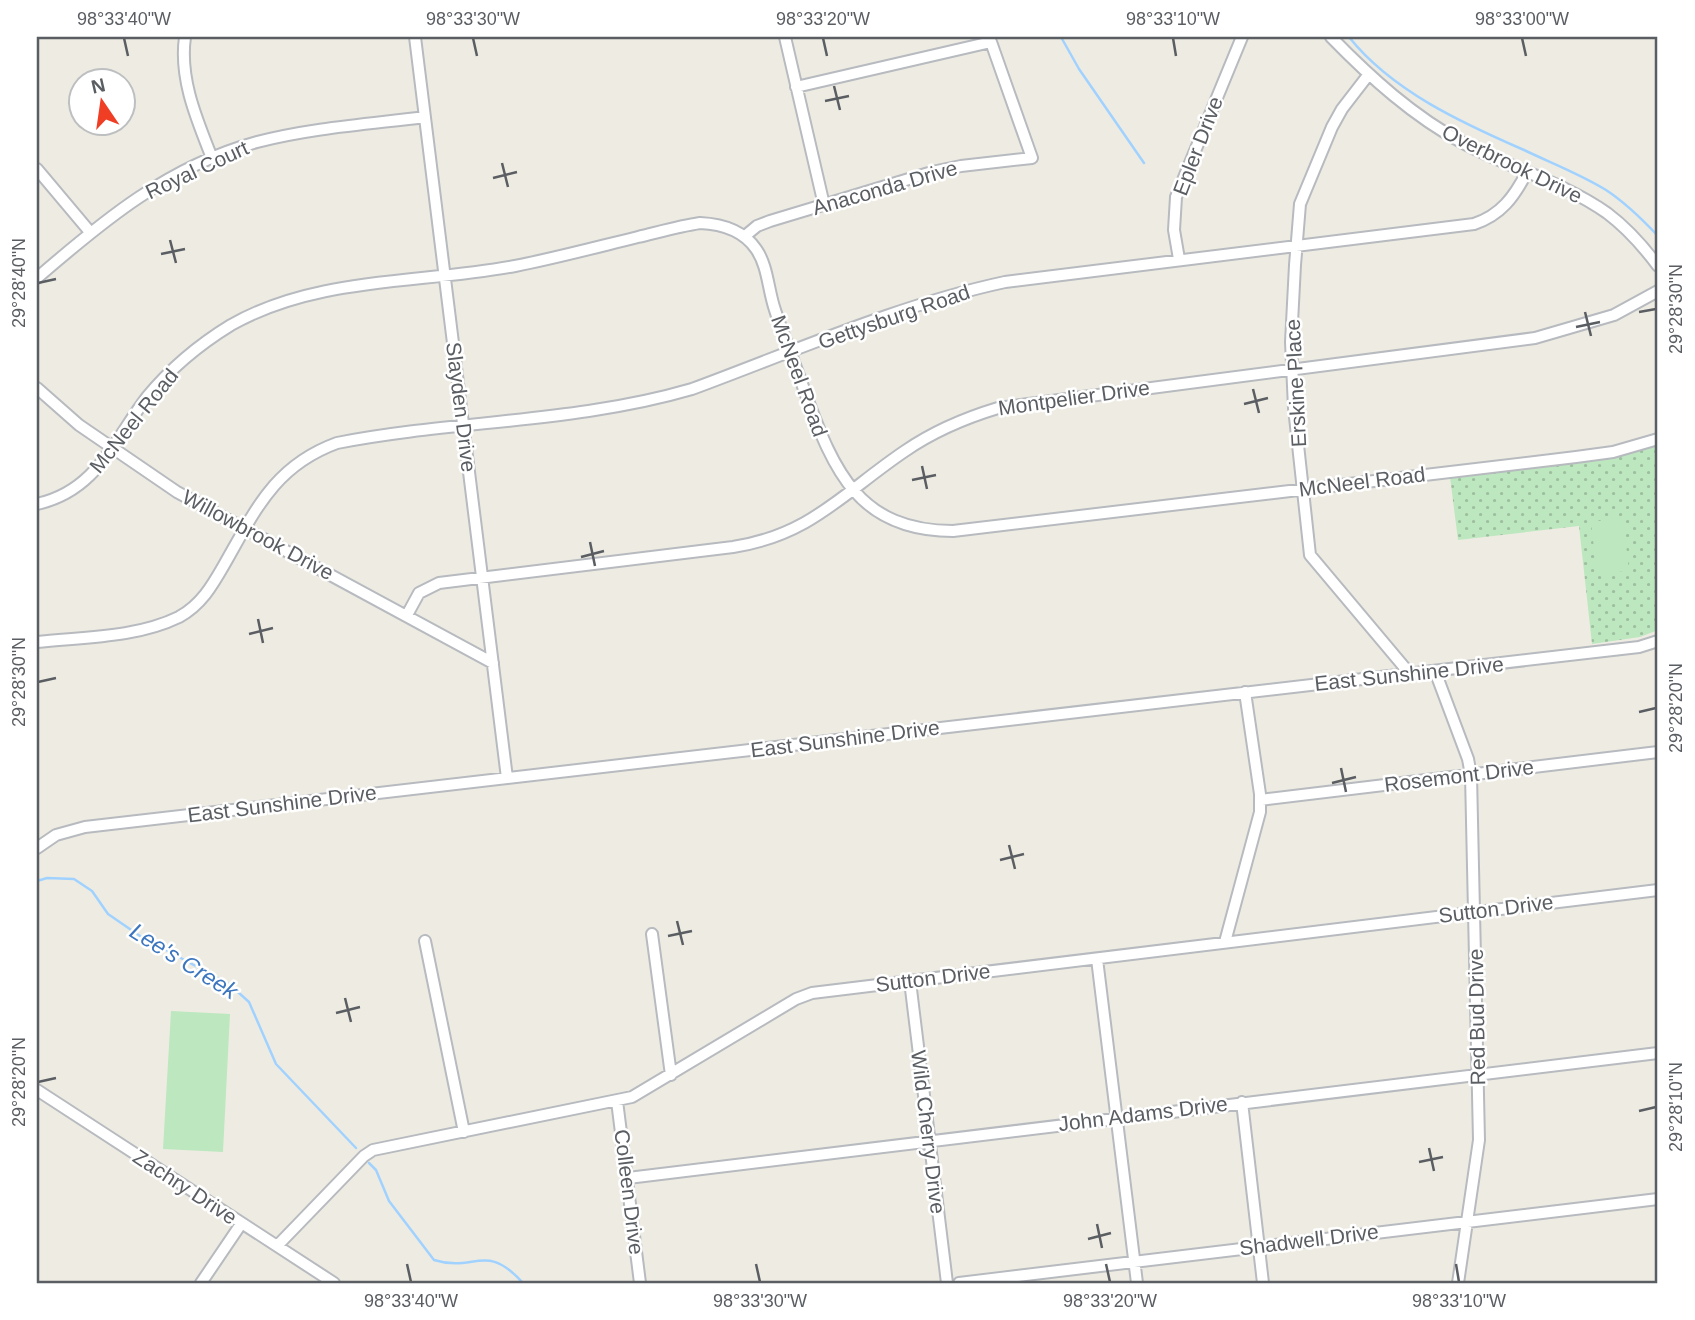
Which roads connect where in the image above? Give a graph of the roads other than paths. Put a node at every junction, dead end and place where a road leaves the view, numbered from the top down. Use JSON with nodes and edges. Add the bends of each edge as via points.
{"nodes":[{"id":1,"x":185,"y":37,"type":"edge"},
{"id":2,"x":415,"y":37,"type":"edge"},
{"id":3,"x":785,"y":37,"type":"edge"},
{"id":4,"x":1242,"y":37,"type":"edge"},
{"id":5,"x":1331,"y":37,"type":"edge"},
{"id":6,"x":1368,"y":74,"type":"junction"},
{"id":7,"x":796,"y":87,"type":"junction"},
{"id":8,"x":425,"y":117,"type":"junction"},
{"id":9,"x":212,"y":158,"type":"junction"},
{"id":10,"x":37,"y":169,"type":"edge"},
{"id":11,"x":1527,"y":172,"type":"junction"},
{"id":12,"x":824,"y":205,"type":"junction"},
{"id":13,"x":90,"y":232,"type":"junction"},
{"id":14,"x":745,"y":236,"type":"junction"},
{"id":15,"x":1297,"y":246,"type":"junction"},
{"id":16,"x":1179,"y":260,"type":"junction"},
{"id":17,"x":1658,"y":266,"type":"edge"},
{"id":18,"x":444,"y":276,"type":"junction"},
{"id":19,"x":37,"y":278,"type":"edge"},
{"id":20,"x":1658,"y":291,"type":"edge"},
{"id":21,"x":791,"y":353,"type":"junction"},
{"id":22,"x":1292,"y":370,"type":"junction"},
{"id":23,"x":37,"y":387,"type":"edge"},
{"id":24,"x":464,"y":426,"type":"junction"},
{"id":25,"x":1658,"y":439,"type":"edge"},
{"id":26,"x":111,"y":449,"type":"junction"},
{"id":27,"x":1303,"y":489,"type":"junction"},
{"id":28,"x":853,"y":491,"type":"junction"},
{"id":29,"x":37,"y":504,"type":"edge"},
{"id":30,"x":245,"y":529,"type":"junction"},
{"id":31,"x":483,"y":577,"type":"junction"},
{"id":32,"x":407,"y":615,"type":"junction"},
{"id":33,"x":1657,"y":641,"type":"edge"},
{"id":34,"x":37,"y":642,"type":"edge"},
{"id":35,"x":1658,"y":654,"type":"edge"},
{"id":36,"x":493,"y":663,"type":"junction"},
{"id":37,"x":1435,"y":671,"type":"junction"},
{"id":38,"x":1410,"y":674,"type":"junction"},
{"id":39,"x":1245,"y":692,"type":"junction"},
{"id":40,"x":1658,"y":751,"type":"edge"},
{"id":41,"x":1471,"y":775,"type":"junction"},
{"id":42,"x":507,"y":778,"type":"junction"},
{"id":43,"x":1260,"y":800,"type":"junction"},
{"id":44,"x":37,"y":848,"type":"edge"},
{"id":45,"x":1658,"y":890,"type":"edge"},
{"id":46,"x":1474,"y":912,"type":"junction"},
{"id":47,"x":652,"y":934,"type":"dead end"},
{"id":48,"x":425,"y":941,"type":"dead end"},
{"id":49,"x":1225,"y":942,"type":"junction"},
{"id":50,"x":1097,"y":959,"type":"junction"},
{"id":51,"x":910,"y":981,"type":"junction"},
{"id":52,"x":1658,"y":1054,"type":"edge"},
{"id":53,"x":671,"y":1075,"type":"junction"},
{"id":54,"x":1478,"y":1075,"type":"junction"},
{"id":55,"x":37,"y":1090,"type":"edge"},
{"id":56,"x":617,"y":1101,"type":"junction"},
{"id":57,"x":1242,"y":1102,"type":"junction"},
{"id":58,"x":1116,"y":1118,"type":"junction"},
{"id":59,"x":464,"y":1132,"type":"junction"},
{"id":60,"x":929,"y":1140,"type":"junction"},
{"id":61,"x":628,"y":1178,"type":"junction"},
{"id":62,"x":1658,"y":1199,"type":"edge"},
{"id":63,"x":1468,"y":1222,"type":"junction"},
{"id":64,"x":241,"y":1224,"type":"junction"},
{"id":65,"x":277,"y":1246,"type":"junction"},
{"id":66,"x":1258,"y":1246,"type":"junction"},
{"id":67,"x":1135,"y":1262,"type":"junction"},
{"id":68,"x":201,"y":1283,"type":"edge"},
{"id":69,"x":334,"y":1283,"type":"edge"},
{"id":70,"x":640,"y":1283,"type":"edge"},
{"id":71,"x":947,"y":1283,"type":"edge"},
{"id":72,"x":959,"y":1283,"type":"edge"},
{"id":73,"x":1137,"y":1283,"type":"edge"},
{"id":74,"x":1263,"y":1283,"type":"edge"},
{"id":75,"x":1458,"y":1283,"type":"edge"}],
"edges":[{"from":1,"to":9,"type":"street","via":[[188,87]]},
{"from":2,"to":8,"type":"street","name":"Slayden Drive"},
{"from":3,"to":7,"type":"street"},
{"from":4,"to":16,"type":"street","name":"Epler Drive","via":[[1177,197],[1174,230]]},
{"from":5,"to":6,"type":"street","name":"Overbrook Drive"},
{"from":6,"to":11,"type":"street","name":"Overbrook Drive","via":[[1426,120]]},
{"from":6,"to":15,"type":"street","name":"Erskine Place","via":[[1332,127],[1303,193]]},
{"from":7,"to":12,"type":"street"},
{"from":7,"to":12,"type":"street","name":"Anaconda Drive","via":[[991,41],[1032,158],[932,172]]},
{"from":8,"to":9,"type":"street","name":"Royal Court","via":[[290,135]]},
{"from":8,"to":18,"type":"street","name":"Slayden Drive"},
{"from":9,"to":13,"type":"street","name":"Royal Court","via":[[135,198]]},
{"from":10,"to":13,"type":"street"},
{"from":11,"to":15,"type":"street","name":"Gettysburg Road","via":[[1508,204],[1474,224]]},
{"from":11,"to":17,"type":"street","name":"Overbrook Drive","via":[[1607,213]]},
{"from":12,"to":14,"type":"street","name":"Anaconda Drive","via":[[757,226]]},
{"from":13,"to":19,"type":"street","name":"Royal Court"},
{"from":14,"to":18,"type":"street","name":"McNeel Road","via":[[715,224],[693,224],[517,266]]},
{"from":14,"to":21,"type":"street","name":"McNeel Road","via":[[762,259]]},
{"from":15,"to":16,"type":"street","name":"Gettysburg Road"},
{"from":15,"to":22,"type":"street","name":"Erskine Place"},
{"from":16,"to":21,"type":"street","name":"Gettysburg Road","via":[[956,292]]},
{"from":18,"to":24,"type":"street","name":"Slayden Drive"},
{"from":18,"to":26,"type":"street","name":"McNeel Road","via":[[312,293],[233,325],[173,369]]},
{"from":20,"to":22,"type":"street","name":"Montpelier Drive","via":[[1614,316],[1535,338]]},
{"from":21,"to":24,"type":"street","name":"Gettysburg Road","via":[[643,402]]},
{"from":21,"to":28,"type":"street","name":"McNeel Road","via":[[823,443]]},
{"from":22,"to":27,"type":"street","name":"Erskine Place"},
{"from":22,"to":28,"type":"street","name":"Montpelier Drive","via":[[998,408],[947,426],[897,456]]},
{"from":23,"to":26,"type":"street","name":"Willowbrook Drive"},
{"from":24,"to":30,"type":"street","name":"Gettysburg Road","via":[[353,440],[321,449],[276,481]]},
{"from":24,"to":31,"type":"street","name":"Slayden Drive"},
{"from":25,"to":27,"type":"street","name":"McNeel Road","via":[[1588,456]]},
{"from":26,"to":29,"type":"street","name":"McNeel Road","via":[[77,488]]},
{"from":26,"to":30,"type":"street","name":"Willowbrook Drive"},
{"from":27,"to":28,"type":"street","name":"McNeel Road","via":[[953,531],[898,521]]},
{"from":27,"to":38,"type":"street","name":"Erskine Place","via":[[1310,555]]},
{"from":28,"to":31,"type":"street","name":"Montpelier Drive","via":[[800,527],[748,545]]},
{"from":30,"to":32,"type":"street","name":"Willowbrook Drive"},
{"from":30,"to":34,"type":"street","name":"Gettysburg Road","via":[[202,600],[180,616],[136,631]]},
{"from":31,"to":32,"type":"street","name":"Montpelier Drive","via":[[431,585],[419,593]]},
{"from":31,"to":36,"type":"street","name":"Slayden Drive"},
{"from":32,"to":36,"type":"street","name":"Willowbrook Drive"},
{"from":33,"to":35,"type":"street"},
{"from":33,"to":37,"type":"street","name":"East Sunshine Drive","via":[[1639,647]]},
{"from":36,"to":42,"type":"street","name":"Slayden Drive"},
{"from":37,"to":38,"type":"street","name":"East Sunshine Drive"},
{"from":37,"to":41,"type":"street","name":"Red Bud Drive"},
{"from":38,"to":39,"type":"street","name":"East Sunshine Drive"},
{"from":39,"to":42,"type":"street","name":"East Sunshine Drive"},
{"from":39,"to":43,"type":"street"},
{"from":40,"to":41,"type":"street","name":"Rosemont Drive"},
{"from":41,"to":43,"type":"street","name":"Rosemont Drive"},
{"from":41,"to":46,"type":"street","name":"Red Bud Drive"},
{"from":42,"to":44,"type":"street","name":"East Sunshine Drive","via":[[85,827],[55,835]]},
{"from":43,"to":49,"type":"street","via":[[1258,824]]},
{"from":45,"to":46,"type":"street","name":"Sutton Drive"},
{"from":46,"to":49,"type":"street","name":"Sutton Drive"},
{"from":46,"to":54,"type":"street","name":"Red Bud Drive"},
{"from":47,"to":53,"type":"street"},
{"from":48,"to":59,"type":"street"},
{"from":49,"to":50,"type":"street","name":"Sutton Drive"},
{"from":50,"to":51,"type":"street","name":"Sutton Drive"},
{"from":50,"to":58,"type":"street"},
{"from":51,"to":53,"type":"street","name":"Sutton Drive","via":[[803,996]]},
{"from":51,"to":60,"type":"street","name":"Wild Cherry Drive"},
{"from":52,"to":54,"type":"street","name":"John Adams Drive"},
{"from":53,"to":56,"type":"street","name":"Sutton Drive"},
{"from":54,"to":57,"type":"street","name":"John Adams Drive"},
{"from":54,"to":63,"type":"street","name":"Red Bud Drive","via":[[1479,1140]]},
{"from":55,"to":64,"type":"street","name":"Zachry Drive"},
{"from":56,"to":59,"type":"street","name":"Sutton Drive"},
{"from":56,"to":61,"type":"street","name":"Colleen Drive"},
{"from":57,"to":58,"type":"street","name":"John Adams Drive"},
{"from":57,"to":66,"type":"street"},
{"from":58,"to":60,"type":"street","name":"John Adams Drive"},
{"from":58,"to":67,"type":"street"},
{"from":59,"to":65,"type":"street","name":"Sutton Drive","via":[[373,1150]]},
{"from":60,"to":61,"type":"street","name":"John Adams Drive"},
{"from":60,"to":71,"type":"street","name":"Wild Cherry Drive"},
{"from":61,"to":70,"type":"street","name":"Colleen Drive"},
{"from":62,"to":63,"type":"street","name":"Shadwell Drive"},
{"from":63,"to":66,"type":"street","name":"Shadwell Drive"},
{"from":63,"to":75,"type":"street","name":"Red Bud Drive"},
{"from":64,"to":65,"type":"street","name":"Zachry Drive"},
{"from":64,"to":68,"type":"street"},
{"from":65,"to":69,"type":"street","name":"Zachry Drive"},
{"from":66,"to":67,"type":"street","name":"Shadwell Drive"},
{"from":66,"to":74,"type":"street"},
{"from":67,"to":72,"type":"street","name":"Shadwell Drive"},
{"from":67,"to":73,"type":"street"}]}
